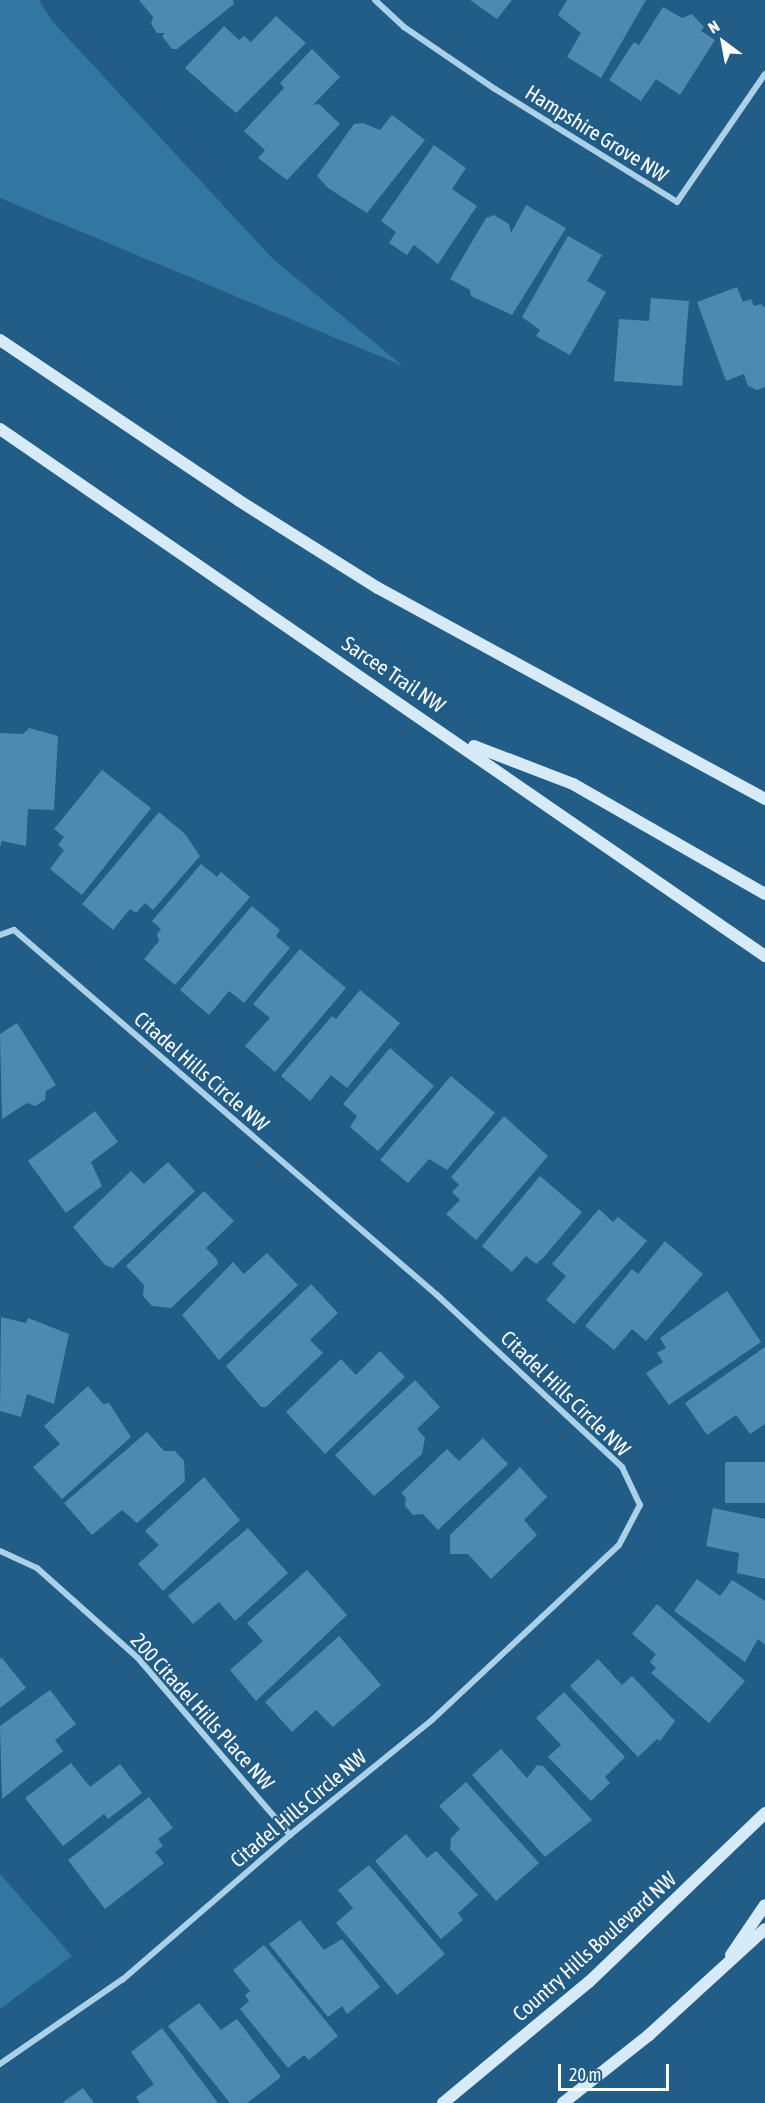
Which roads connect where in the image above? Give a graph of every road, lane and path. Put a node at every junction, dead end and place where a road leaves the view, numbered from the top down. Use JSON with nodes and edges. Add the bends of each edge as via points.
{"nodes":[{"id":1,"x":375,"y":0,"type":"edge"},
{"id":2,"x":765,"y":74,"type":"edge"},
{"id":3,"x":0,"y":340,"type":"edge"},
{"id":4,"x":0,"y":429,"type":"edge"},
{"id":5,"x":456,"y":739,"type":"junction"},
{"id":6,"x":765,"y":799,"type":"edge"},
{"id":7,"x":765,"y":894,"type":"edge"},
{"id":8,"x":0,"y":935,"type":"edge"},
{"id":9,"x":765,"y":956,"type":"edge"},
{"id":10,"x":0,"y":1551,"type":"edge"},
{"id":11,"x":765,"y":1813,"type":"edge"},
{"id":12,"x":290,"y":1835,"type":"junction"},
{"id":13,"x":765,"y":1905,"type":"edge"},
{"id":14,"x":765,"y":1929,"type":"edge"},
{"id":15,"x":716,"y":1976,"type":"junction"},
{"id":16,"x":0,"y":2064,"type":"edge"},
{"id":17,"x":443,"y":2103,"type":"edge"},
{"id":18,"x":563,"y":2103,"type":"edge"}],
"edges":[{"from":1,"to":2,"type":"street","name":"Hampshire Grove NW","via":[[404,27],[495,89],[677,202]]},
{"from":3,"to":6,"type":"main road","via":[[238,500],[378,588]]},
{"from":4,"to":5,"type":"main road","name":"Sarcee Trail NW"},
{"from":5,"to":7,"type":"main road","via":[[573,784]]},
{"from":5,"to":9,"type":"main road","name":"Sarcee Trail NW"},
{"from":8,"to":12,"type":"street","name":"Citadel Hills Circle NW","via":[[14,930],[445,1303],[622,1467],[640,1505],[620,1545],[432,1720]]},
{"from":10,"to":12,"type":"street","name":"200 Citadel Hills Place NW","via":[[37,1568],[137,1657]]},
{"from":11,"to":17,"type":"main road","name":"Country Hills Boulevard NW","via":[[589,1982]]},
{"from":12,"to":16,"type":"street","name":"Citadel Hills Circle NW","via":[[123,1979]]},
{"from":13,"to":15,"type":"main road"},
{"from":14,"to":15,"type":"main road"},
{"from":15,"to":18,"type":"main road"}]}
